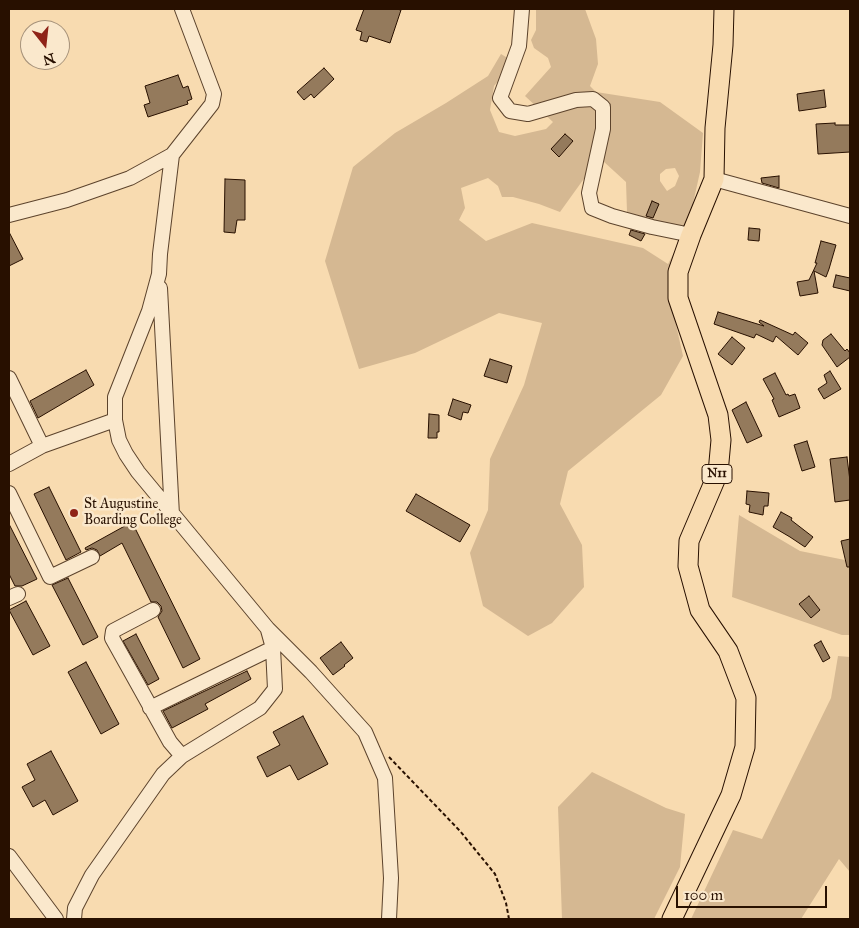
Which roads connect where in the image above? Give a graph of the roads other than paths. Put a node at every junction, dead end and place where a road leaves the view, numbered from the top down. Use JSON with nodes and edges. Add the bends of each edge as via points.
{"nodes":[{"id":1,"x":182,"y":9,"type":"edge"},
{"id":2,"x":522,"y":9,"type":"edge"},
{"id":3,"x":724,"y":9,"type":"edge"},
{"id":4,"x":172,"y":155,"type":"junction"},
{"id":5,"x":714,"y":179,"type":"junction"},
{"id":6,"x":9,"y":215,"type":"edge"},
{"id":7,"x":850,"y":216,"type":"edge"},
{"id":8,"x":691,"y":235,"type":"junction"},
{"id":9,"x":159,"y":274,"type":"junction"},
{"id":10,"x":9,"y":378,"type":"edge"},
{"id":11,"x":115,"y":420,"type":"junction"},
{"id":12,"x":42,"y":446,"type":"junction"},
{"id":13,"x":9,"y":464,"type":"edge"},
{"id":14,"x":9,"y":493,"type":"edge"},
{"id":15,"x":172,"y":515,"type":"junction"},
{"id":16,"x":92,"y":556,"type":"dead end"},
{"id":17,"x":153,"y":610,"type":"dead end"},
{"id":18,"x":268,"y":630,"type":"junction"},
{"id":19,"x":272,"y":648,"type":"junction"},
{"id":20,"x":150,"y":708,"type":"junction"},
{"id":21,"x":182,"y":756,"type":"junction"},
{"id":22,"x":9,"y":856,"type":"edge"},
{"id":23,"x":56,"y":919,"type":"edge"},
{"id":24,"x":74,"y":919,"type":"edge"},
{"id":25,"x":389,"y":919,"type":"edge"},
{"id":26,"x":672,"y":919,"type":"edge"}],
"edges":[{"from":1,"to":4,"type":"street","via":[[214,94],[212,104]]},
{"from":2,"to":8,"type":"street","via":[[519,46],[500,98],[510,110],[528,114],[576,100],[593,99],[603,107],[603,129],[589,193],[592,208],[652,227]]},
{"from":3,"to":5,"type":"highway","number":"N11"},
{"from":4,"to":6,"type":"street","via":[[130,178],[67,200]]},
{"from":4,"to":9,"type":"street"},
{"from":5,"to":7,"type":"street"},
{"from":5,"to":8,"type":"highway","number":"N11"},
{"from":8,"to":26,"type":"highway","number":"N11","via":[[678,272],[678,298],[718,415],[721,440],[718,473],[689,541],[688,566],[700,610],[728,651],[746,698],[745,747],[731,795]]},
{"from":9,"to":11,"type":"street","via":[[149,311],[115,397]]},
{"from":9,"to":15,"type":"street"},
{"from":10,"to":12,"type":"street"},
{"from":11,"to":12,"type":"street"},
{"from":11,"to":15,"type":"street","via":[[126,454]]},
{"from":12,"to":13,"type":"street"},
{"from":14,"to":16,"type":"street","via":[[50,576]]},
{"from":15,"to":18,"type":"street"},
{"from":17,"to":20,"type":"street","via":[[111,635]]},
{"from":18,"to":19,"type":"street"},
{"from":18,"to":25,"type":"street","via":[[360,725],[385,778],[392,878]]},
{"from":19,"to":20,"type":"street"},
{"from":19,"to":21,"type":"street","via":[[275,689],[260,708]]},
{"from":20,"to":21,"type":"street"},
{"from":21,"to":24,"type":"street","via":[[163,774],[92,875],[75,908]]},
{"from":22,"to":23,"type":"street"}]}
